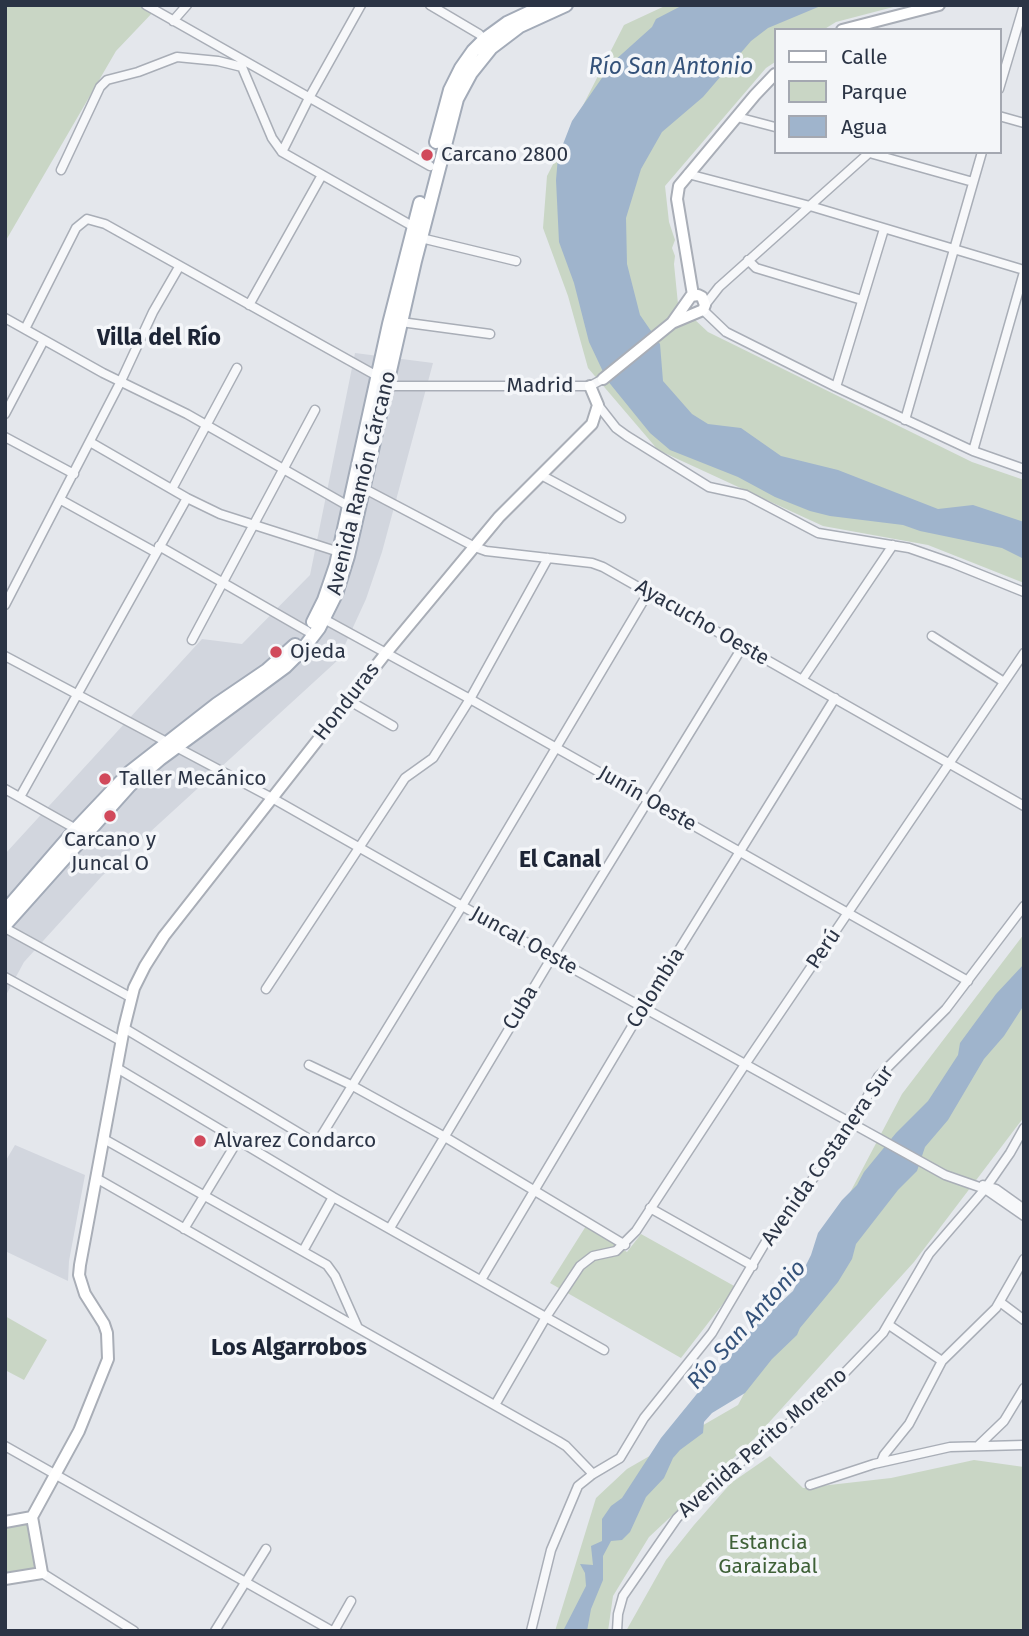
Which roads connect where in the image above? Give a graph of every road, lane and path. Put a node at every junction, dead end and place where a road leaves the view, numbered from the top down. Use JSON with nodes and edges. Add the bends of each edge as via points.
{"nodes":[{"id":1,"x":146,"y":5,"type":"edge"},
{"id":2,"x":187,"y":5,"type":"edge"},
{"id":3,"x":361,"y":5,"type":"edge"},
{"id":4,"x":430,"y":5,"type":"edge"},
{"id":5,"x":545,"y":5,"type":"edge"},
{"id":6,"x":566,"y":5,"type":"edge"},
{"id":7,"x":939,"y":5,"type":"edge"},
{"id":8,"x":1024,"y":5,"type":"edge"},
{"id":9,"x":173,"y":21,"type":"junction"},
{"id":10,"x":850,"y":28,"type":"edge"},
{"id":11,"x":488,"y":43,"type":"junction"},
{"id":12,"x":243,"y":65,"type":"junction"},
{"id":13,"x":774,"y":75,"type":"edge"},
{"id":14,"x":1001,"y":82,"type":"edge"},
{"id":15,"x":309,"y":98,"type":"junction"},
{"id":16,"x":737,"y":117,"type":"junction"},
{"id":17,"x":1001,"y":117,"type":"edge"},
{"id":18,"x":1024,"y":123,"type":"edge"},
{"id":19,"x":774,"y":127,"type":"edge"},
{"id":20,"x":282,"y":152,"type":"junction"},
{"id":21,"x":867,"y":154,"type":"edge"},
{"id":22,"x":872,"y":154,"type":"edge"},
{"id":23,"x":981,"y":154,"type":"edge"},
{"id":24,"x":430,"y":166,"type":"junction"},
{"id":25,"x":61,"y":170,"type":"dead end"},
{"id":26,"x":688,"y":174,"type":"junction"},
{"id":27,"x":322,"y":175,"type":"junction"},
{"id":28,"x":973,"y":182,"type":"junction"},
{"id":29,"x":810,"y":206,"type":"junction"},
{"id":30,"x":884,"y":229,"type":"junction"},
{"id":31,"x":417,"y":233,"type":"junction"},
{"id":32,"x":954,"y":249,"type":"junction"},
{"id":33,"x":748,"y":260,"type":"junction"},
{"id":34,"x":516,"y":261,"type":"dead end"},
{"id":35,"x":179,"y":267,"type":"junction"},
{"id":36,"x":1024,"y":271,"type":"edge"},
{"id":37,"x":719,"y":287,"type":"junction"},
{"id":38,"x":693,"y":298,"type":"junction"},
{"id":39,"x":862,"y":300,"type":"junction"},
{"id":40,"x":249,"y":305,"type":"junction"},
{"id":41,"x":702,"y":309,"type":"junction"},
{"id":42,"x":5,"y":318,"type":"edge"},
{"id":43,"x":395,"y":323,"type":"junction"},
{"id":44,"x":669,"y":325,"type":"junction"},
{"id":45,"x":25,"y":329,"type":"junction"},
{"id":46,"x":490,"y":334,"type":"dead end"},
{"id":47,"x":44,"y":340,"type":"junction"},
{"id":48,"x":237,"y":368,"type":"dead end"},
{"id":49,"x":603,"y":379,"type":"joint"},
{"id":50,"x":382,"y":381,"type":"junction"},
{"id":51,"x":121,"y":382,"type":"junction"},
{"id":52,"x":590,"y":386,"type":"junction"},
{"id":53,"x":836,"y":387,"type":"junction"},
{"id":54,"x":598,"y":405,"type":"junction"},
{"id":55,"x":315,"y":410,"type":"dead end"},
{"id":56,"x":5,"y":414,"type":"edge"},
{"id":57,"x":905,"y":420,"type":"junction"},
{"id":58,"x":206,"y":425,"type":"junction"},
{"id":59,"x":5,"y":437,"type":"edge"},
{"id":60,"x":90,"y":442,"type":"junction"},
{"id":61,"x":972,"y":451,"type":"junction"},
{"id":62,"x":285,"y":468,"type":"junction"},
{"id":63,"x":1024,"y":469,"type":"edge"},
{"id":64,"x":74,"y":474,"type":"junction"},
{"id":65,"x":541,"y":475,"type":"junction"},
{"id":66,"x":363,"y":488,"type":"junction"},
{"id":67,"x":172,"y":489,"type":"junction"},
{"id":68,"x":187,"y":498,"type":"junction"},
{"id":69,"x":61,"y":500,"type":"junction"},
{"id":70,"x":350,"y":507,"type":"junction"},
{"id":71,"x":621,"y":518,"type":"dead end"},
{"id":72,"x":255,"y":525,"type":"junction"},
{"id":73,"x":893,"y":545,"type":"junction"},
{"id":74,"x":475,"y":547,"type":"junction"},
{"id":75,"x":157,"y":549,"type":"junction"},
{"id":76,"x":339,"y":552,"type":"junction"},
{"id":77,"x":548,"y":558,"type":"junction"},
{"id":78,"x":224,"y":582,"type":"junction"},
{"id":79,"x":1024,"y":592,"type":"edge"},
{"id":80,"x":648,"y":593,"type":"junction"},
{"id":81,"x":5,"y":605,"type":"edge"},
{"id":82,"x":324,"y":620,"type":"junction"},
{"id":83,"x":307,"y":631,"type":"junction"},
{"id":84,"x":932,"y":635,"type":"dead end"},
{"id":85,"x":192,"y":640,"type":"dead end"},
{"id":86,"x":743,"y":646,"type":"junction"},
{"id":87,"x":386,"y":653,"type":"junction"},
{"id":88,"x":1024,"y":653,"type":"edge"},
{"id":89,"x":5,"y":656,"type":"edge"},
{"id":90,"x":802,"y":680,"type":"junction"},
{"id":91,"x":1004,"y":682,"type":"junction"},
{"id":92,"x":76,"y":693,"type":"junction"},
{"id":93,"x":835,"y":698,"type":"junction"},
{"id":94,"x":470,"y":699,"type":"junction"},
{"id":95,"x":348,"y":700,"type":"junction"},
{"id":96,"x":393,"y":726,"type":"dead end"},
{"id":97,"x":173,"y":744,"type":"junction"},
{"id":98,"x":557,"y":748,"type":"junction"},
{"id":99,"x":949,"y":763,"type":"junction"},
{"id":100,"x":5,"y":789,"type":"edge"},
{"id":101,"x":20,"y":797,"type":"junction"},
{"id":102,"x":272,"y":798,"type":"junction"},
{"id":103,"x":649,"y":800,"type":"junction"},
{"id":104,"x":1024,"y":806,"type":"edge"},
{"id":105,"x":76,"y":829,"type":"junction"},
{"id":106,"x":359,"y":847,"type":"junction"},
{"id":107,"x":741,"y":853,"type":"junction"},
{"id":108,"x":462,"y":906,"type":"junction"},
{"id":109,"x":1024,"y":906,"type":"edge"},
{"id":110,"x":5,"y":911,"type":"edge"},
{"id":111,"x":848,"y":913,"type":"junction"},
{"id":112,"x":5,"y":927,"type":"edge"},
{"id":113,"x":552,"y":957,"type":"junction"},
{"id":114,"x":5,"y":977,"type":"edge"},
{"id":115,"x":968,"y":981,"type":"junction"},
{"id":116,"x":266,"y":989,"type":"dead end"},
{"id":117,"x":130,"y":997,"type":"junction"},
{"id":118,"x":643,"y":1008,"type":"junction"},
{"id":119,"x":124,"y":1028,"type":"junction"},
{"id":120,"x":121,"y":1041,"type":"junction"},
{"id":121,"x":746,"y":1063,"type":"junction"},
{"id":122,"x":309,"y":1065,"type":"dead end"},
{"id":123,"x":117,"y":1068,"type":"junction"},
{"id":124,"x":351,"y":1084,"type":"junction"},
{"id":125,"x":854,"y":1123,"type":"junction"},
{"id":126,"x":1024,"y":1128,"type":"edge"},
{"id":127,"x":445,"y":1137,"type":"junction"},
{"id":128,"x":104,"y":1139,"type":"junction"},
{"id":129,"x":238,"y":1140,"type":"junction"},
{"id":130,"x":96,"y":1178,"type":"junction"},
{"id":131,"x":987,"y":1187,"type":"junction"},
{"id":132,"x":534,"y":1189,"type":"junction"},
{"id":133,"x":204,"y":1196,"type":"junction"},
{"id":134,"x":333,"y":1197,"type":"junction"},
{"id":135,"x":650,"y":1208,"type":"junction"},
{"id":136,"x":1024,"y":1209,"type":"edge"},
{"id":137,"x":1024,"y":1216,"type":"edge"},
{"id":138,"x":390,"y":1228,"type":"junction"},
{"id":139,"x":184,"y":1229,"type":"junction"},
{"id":140,"x":625,"y":1245,"type":"junction"},
{"id":141,"x":303,"y":1251,"type":"junction"},
{"id":142,"x":1024,"y":1259,"type":"edge"},
{"id":143,"x":753,"y":1266,"type":"junction"},
{"id":144,"x":481,"y":1280,"type":"junction"},
{"id":145,"x":1000,"y":1302,"type":"junction"},
{"id":146,"x":546,"y":1317,"type":"junction"},
{"id":147,"x":1024,"y":1320,"type":"edge"},
{"id":148,"x":889,"y":1325,"type":"junction"},
{"id":149,"x":358,"y":1328,"type":"junction"},
{"id":150,"x":604,"y":1350,"type":"dead end"},
{"id":151,"x":942,"y":1362,"type":"junction"},
{"id":152,"x":1024,"y":1388,"type":"edge"},
{"id":153,"x":495,"y":1405,"type":"junction"},
{"id":154,"x":979,"y":1445,"type":"junction"},
{"id":155,"x":1024,"y":1445,"type":"edge"},
{"id":156,"x":5,"y":1446,"type":"edge"},
{"id":157,"x":881,"y":1462,"type":"junction"},
{"id":158,"x":593,"y":1474,"type":"junction"},
{"id":159,"x":55,"y":1475,"type":"junction"},
{"id":160,"x":810,"y":1485,"type":"dead end"},
{"id":161,"x":32,"y":1517,"type":"junction"},
{"id":162,"x":5,"y":1522,"type":"edge"},
{"id":163,"x":266,"y":1549,"type":"dead end"},
{"id":164,"x":42,"y":1573,"type":"junction"},
{"id":165,"x":5,"y":1579,"type":"edge"},
{"id":166,"x":247,"y":1583,"type":"junction"},
{"id":167,"x":351,"y":1601,"type":"dead end"},
{"id":168,"x":134,"y":1631,"type":"edge"},
{"id":169,"x":215,"y":1631,"type":"edge"},
{"id":170,"x":333,"y":1631,"type":"edge"},
{"id":171,"x":531,"y":1631,"type":"edge"},
{"id":172,"x":617,"y":1631,"type":"edge"}],
"edges":[{"from":1,"to":9,"type":"street"},
{"from":2,"to":9,"type":"street"},
{"from":3,"to":15,"type":"street"},
{"from":4,"to":11,"type":"street"},
{"from":5,"to":11,"type":"main road","name":"Avenida Ramón Cárcano","via":[[507,23]]},
{"from":6,"to":11,"type":"main road","name":"Avenida Ramón Cárcano"},
{"from":7,"to":10,"type":"main road"},
{"from":8,"to":14,"type":"street"},
{"from":9,"to":12,"type":"street"},
{"from":11,"to":24,"type":"main road","name":"Avenida Ramón Cárcano","via":[[461,68],[450,90]]},
{"from":11,"to":31,"type":"main road","name":"Avenida Ramón Cárcano","via":[[461,91]]},
{"from":12,"to":15,"type":"street"},
{"from":12,"to":20,"type":"street"},
{"from":12,"to":25,"type":"street","via":[[177,57],[107,80]]},
{"from":13,"to":16,"type":"main road"},
{"from":15,"to":20,"type":"street"},
{"from":15,"to":24,"type":"street"},
{"from":16,"to":19,"type":"street"},
{"from":16,"to":26,"type":"main road"},
{"from":17,"to":18,"type":"street"},
{"from":20,"to":27,"type":"street"},
{"from":21,"to":29,"type":"street"},
{"from":22,"to":28,"type":"street"},
{"from":23,"to":28,"type":"street"},
{"from":24,"to":31,"type":"main road","name":"Avenida Ramón Cárcano"},
{"from":26,"to":29,"type":"street"},
{"from":26,"to":38,"type":"main road","via":[[679,186],[677,200]]},
{"from":27,"to":31,"type":"street"},
{"from":27,"to":40,"type":"street"},
{"from":28,"to":32,"type":"street"},
{"from":29,"to":30,"type":"street"},
{"from":29,"to":33,"type":"street"},
{"from":30,"to":32,"type":"street"},
{"from":30,"to":39,"type":"street"},
{"from":31,"to":34,"type":"street"},
{"from":31,"to":43,"type":"main road","name":"Avenida Ramón Cárcano"},
{"from":32,"to":36,"type":"street"},
{"from":32,"to":57,"type":"street"},
{"from":33,"to":37,"type":"street"},
{"from":33,"to":39,"type":"street","via":[[757,268]]},
{"from":35,"to":40,"type":"street"},
{"from":35,"to":45,"type":"street","via":[[87,219],[76,228]]},
{"from":35,"to":51,"type":"street"},
{"from":36,"to":61,"type":"street"},
{"from":37,"to":38,"type":"street"},
{"from":37,"to":41,"type":"street"},
{"from":38,"to":41,"type":"main road","via":[[704,300]]},
{"from":38,"to":41,"type":"main road","via":[[690,310]]},
{"from":38,"to":44,"type":"main road","name":"Madrid"},
{"from":39,"to":53,"type":"street"},
{"from":40,"to":50,"type":"street"},
{"from":41,"to":44,"type":"main road","name":"Madrid"},
{"from":41,"to":53,"type":"street","via":[[726,332]]},
{"from":42,"to":45,"type":"street"},
{"from":43,"to":46,"type":"street"},
{"from":43,"to":50,"type":"main road","name":"Avenida Ramón Cárcano"},
{"from":44,"to":49,"type":"main road","name":"Madrid"},
{"from":45,"to":47,"type":"street"},
{"from":47,"to":51,"type":"street"},
{"from":47,"to":56,"type":"street"},
{"from":48,"to":58,"type":"street"},
{"from":49,"to":52,"type":"street","name":"Madrid"},
{"from":50,"to":52,"type":"street","name":"Madrid"},
{"from":50,"to":66,"type":"main road","name":"Avenida Ramón Cárcano"},
{"from":50,"to":70,"type":"main road","name":"Avenida Ramón Cárcano"},
{"from":51,"to":58,"type":"street"},
{"from":51,"to":60,"type":"street"},
{"from":52,"to":54,"type":"main road"},
{"from":53,"to":57,"type":"street"},
{"from":54,"to":65,"type":"main road","name":"Honduras","via":[[592,424]]},
{"from":54,"to":73,"type":"street","via":[[616,428],[709,487],[746,495],[818,533]]},
{"from":55,"to":62,"type":"street"},
{"from":57,"to":61,"type":"street"},
{"from":58,"to":62,"type":"street"},
{"from":58,"to":67,"type":"street"},
{"from":59,"to":64,"type":"street"},
{"from":60,"to":64,"type":"street"},
{"from":60,"to":67,"type":"street"},
{"from":61,"to":63,"type":"street"},
{"from":62,"to":70,"type":"street"},
{"from":62,"to":72,"type":"street"},
{"from":64,"to":69,"type":"street"},
{"from":65,"to":71,"type":"street"},
{"from":65,"to":74,"type":"main road","name":"Honduras"},
{"from":66,"to":74,"type":"street","name":"Ayacucho Oeste"},
{"from":66,"to":82,"type":"main road","name":"Avenida Ramón Cárcano","via":[[344,568]]},
{"from":67,"to":68,"type":"street"},
{"from":68,"to":72,"type":"street"},
{"from":68,"to":75,"type":"street"},
{"from":69,"to":75,"type":"street"},
{"from":69,"to":81,"type":"street"},
{"from":70,"to":76,"type":"main road","name":"Avenida Ramón Cárcano"},
{"from":72,"to":76,"type":"street"},
{"from":72,"to":78,"type":"street"},
{"from":73,"to":79,"type":"street"},
{"from":73,"to":90,"type":"street"},
{"from":74,"to":77,"type":"street","name":"Ayacucho Oeste"},
{"from":74,"to":87,"type":"main road","name":"Honduras"},
{"from":75,"to":78,"type":"street"},
{"from":75,"to":92,"type":"street"},
{"from":76,"to":83,"type":"main road","name":"Avenida Ramón Cárcano","via":[[324,600]]},
{"from":77,"to":80,"type":"street","name":"Ayacucho Oeste","via":[[592,563]]},
{"from":77,"to":94,"type":"street"},
{"from":78,"to":83,"type":"street"},
{"from":78,"to":85,"type":"street"},
{"from":80,"to":86,"type":"street","name":"Ayacucho Oeste"},
{"from":80,"to":98,"type":"street"},
{"from":82,"to":87,"type":"street","name":"Junín Oeste"},
{"from":82,"to":97,"type":"main road","name":"Avenida Ramón Cárcano","via":[[285,667]]},
{"from":83,"to":97,"type":"main road","name":"Avenida Ramón Cárcano","via":[[277,662],[217,704]]},
{"from":84,"to":91,"type":"street"},
{"from":86,"to":90,"type":"street","name":"Ayacucho Oeste"},
{"from":86,"to":103,"type":"street","name":"Cuba"},
{"from":87,"to":94,"type":"street","name":"Junín Oeste"},
{"from":87,"to":95,"type":"main road","name":"Honduras"},
{"from":88,"to":91,"type":"street","name":"Perú"},
{"from":89,"to":92,"type":"street","name":"Juncal Oeste"},
{"from":90,"to":93,"type":"street","name":"Ayacucho Oeste"},
{"from":91,"to":99,"type":"street","name":"Perú"},
{"from":92,"to":97,"type":"street","name":"Juncal Oeste"},
{"from":92,"to":101,"type":"street"},
{"from":93,"to":99,"type":"street","name":"Ayacucho Oeste"},
{"from":93,"to":107,"type":"street","name":"Colombia"},
{"from":94,"to":98,"type":"street","name":"Junín Oeste"},
{"from":94,"to":106,"type":"street","via":[[433,758],[405,778]]},
{"from":95,"to":96,"type":"street"},
{"from":95,"to":102,"type":"main road","name":"Honduras"},
{"from":97,"to":102,"type":"street","name":"Juncal Oeste"},
{"from":97,"to":105,"type":"main road","name":"Avenida Ramón Cárcano","via":[[130,772]]},
{"from":97,"to":112,"type":"main road","name":"Avenida Ramón Cárcano"},
{"from":98,"to":103,"type":"street","name":"Junín Oeste"},
{"from":98,"to":108,"type":"street"},
{"from":99,"to":104,"type":"street","name":"Ayacucho Oeste"},
{"from":99,"to":111,"type":"street","name":"Perú"},
{"from":100,"to":101,"type":"street"},
{"from":101,"to":105,"type":"street"},
{"from":102,"to":106,"type":"street","name":"Juncal Oeste"},
{"from":102,"to":117,"type":"main road","name":"Honduras","via":[[159,943]]},
{"from":103,"to":107,"type":"street","name":"Junín Oeste"},
{"from":103,"to":113,"type":"street","name":"Cuba"},
{"from":105,"to":110,"type":"main road","name":"Avenida Ramón Cárcano"},
{"from":106,"to":108,"type":"street","name":"Juncal Oeste"},
{"from":106,"to":116,"type":"street"},
{"from":107,"to":111,"type":"street","name":"Junín Oeste"},
{"from":107,"to":118,"type":"street","name":"Colombia"},
{"from":108,"to":113,"type":"street","name":"Juncal Oeste"},
{"from":108,"to":124,"type":"street"},
{"from":109,"to":115,"type":"street","name":"Avenida Costanera Sur"},
{"from":111,"to":115,"type":"street","name":"Junín Oeste"},
{"from":111,"to":121,"type":"street","name":"Perú"},
{"from":112,"to":117,"type":"street"},
{"from":113,"to":118,"type":"street","name":"Juncal Oeste"},
{"from":113,"to":127,"type":"street","name":"Cuba"},
{"from":114,"to":120,"type":"street"},
{"from":115,"to":125,"type":"street","name":"Avenida Costanera Sur","via":[[878,1077]]},
{"from":117,"to":119,"type":"main road","name":"Honduras"},
{"from":118,"to":121,"type":"street","name":"Juncal Oeste"},
{"from":118,"to":132,"type":"street","name":"Colombia"},
{"from":119,"to":120,"type":"main road","name":"Honduras"},
{"from":119,"to":124,"type":"street","via":[[309,1139],[323,1134]]},
{"from":120,"to":123,"type":"main road","name":"Honduras"},
{"from":121,"to":125,"type":"street","name":"Juncal Oeste"},
{"from":121,"to":135,"type":"street","name":"Perú"},
{"from":122,"to":124,"type":"street"},
{"from":123,"to":128,"type":"main road","name":"Honduras"},
{"from":123,"to":129,"type":"street"},
{"from":124,"to":127,"type":"street"},
{"from":125,"to":131,"type":"street","name":"Juncal Oeste","via":[[946,1175]]},
{"from":125,"to":143,"type":"street","name":"Avenida Costanera Sur","via":[[771,1233]]},
{"from":126,"to":131,"type":"street","name":"Avenida Perito Moreno"},
{"from":127,"to":132,"type":"street"},
{"from":127,"to":138,"type":"street","name":"Cuba"},
{"from":128,"to":130,"type":"main road","name":"Honduras"},
{"from":128,"to":133,"type":"street"},
{"from":129,"to":133,"type":"street"},
{"from":129,"to":134,"type":"street"},
{"from":130,"to":139,"type":"street"},
{"from":130,"to":159,"type":"main road","name":"Honduras","via":[[79,1275],[104,1324],[108,1359],[79,1431]]},
{"from":131,"to":136,"type":"street"},
{"from":131,"to":137,"type":"street"},
{"from":131,"to":148,"type":"street","name":"Avenida Perito Moreno","via":[[932,1250]]},
{"from":132,"to":140,"type":"street"},
{"from":132,"to":144,"type":"street","name":"Colombia"},
{"from":133,"to":139,"type":"street"},
{"from":133,"to":141,"type":"street"},
{"from":134,"to":138,"type":"street"},
{"from":134,"to":141,"type":"street"},
{"from":135,"to":140,"type":"street","name":"Perú"},
{"from":135,"to":143,"type":"street"},
{"from":138,"to":144,"type":"street"},
{"from":139,"to":149,"type":"street"},
{"from":140,"to":146,"type":"street","via":[[593,1256],[580,1266]]},
{"from":141,"to":149,"type":"street","via":[[332,1271]]},
{"from":142,"to":145,"type":"street"},
{"from":143,"to":158,"type":"street","name":"Avenida Costanera Sur","via":[[712,1333],[644,1418],[620,1458]]},
{"from":144,"to":146,"type":"street"},
{"from":145,"to":147,"type":"street"},
{"from":145,"to":151,"type":"street"},
{"from":146,"to":150,"type":"street"},
{"from":146,"to":153,"type":"street"},
{"from":148,"to":151,"type":"street"},
{"from":148,"to":172,"type":"street","name":"Avenida Perito Moreno","via":[[828,1390],[699,1494],[677,1518],[623,1596]]},
{"from":149,"to":153,"type":"street"},
{"from":151,"to":157,"type":"street","via":[[909,1424]]},
{"from":152,"to":154,"type":"street","via":[[1004,1421]]},
{"from":153,"to":158,"type":"street","via":[[566,1446]]},
{"from":154,"to":155,"type":"street"},
{"from":154,"to":157,"type":"street"},
{"from":156,"to":159,"type":"street"},
{"from":157,"to":160,"type":"street"},
{"from":158,"to":171,"type":"street","name":"Avenida Costanera Sur","via":[[578,1486],[559,1528]]},
{"from":159,"to":161,"type":"main road","name":"Honduras"},
{"from":159,"to":166,"type":"street"},
{"from":161,"to":162,"type":"main road"},
{"from":161,"to":164,"type":"main road"},
{"from":163,"to":166,"type":"street"},
{"from":164,"to":165,"type":"main road"},
{"from":164,"to":168,"type":"street"},
{"from":166,"to":169,"type":"street"},
{"from":166,"to":170,"type":"street"},
{"from":167,"to":170,"type":"street"}]}
